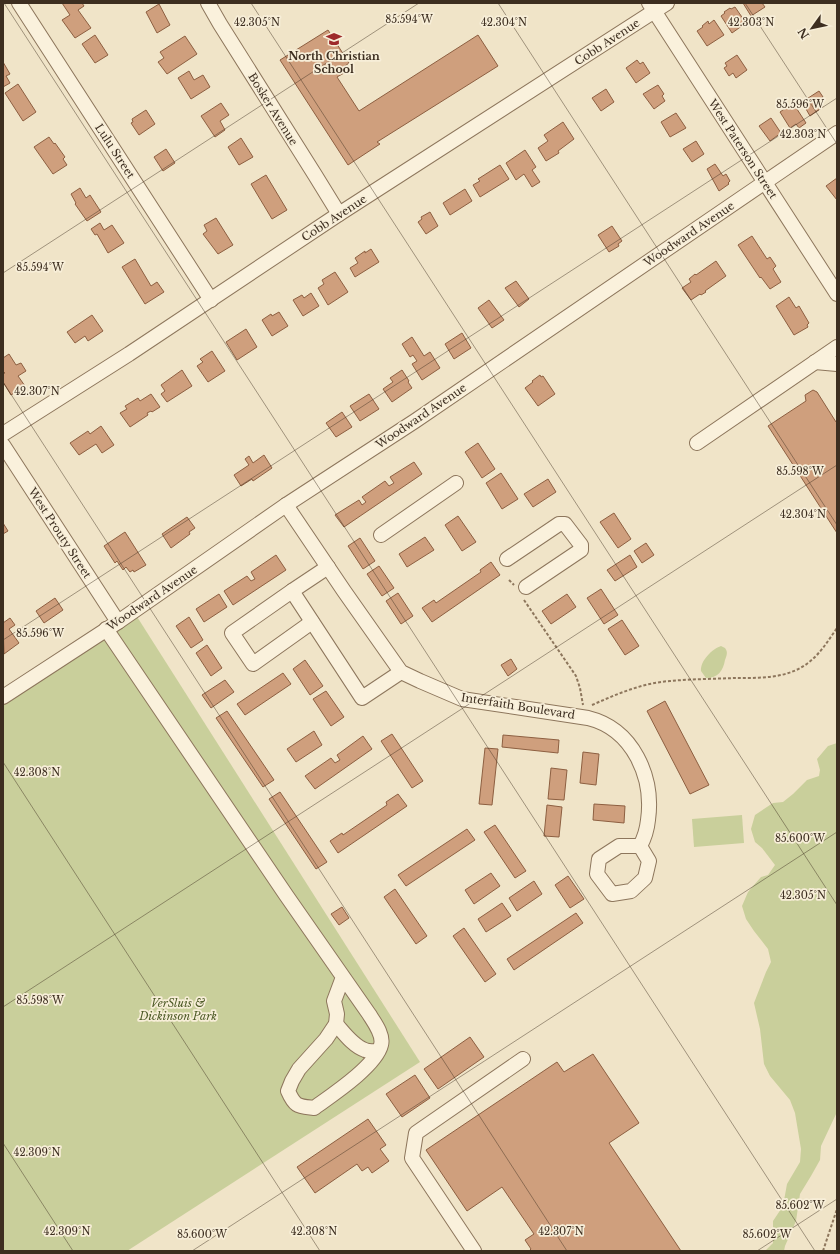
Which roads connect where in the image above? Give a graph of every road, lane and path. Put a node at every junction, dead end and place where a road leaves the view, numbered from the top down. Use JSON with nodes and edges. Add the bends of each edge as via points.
{"nodes":[{"id":1,"x":19,"y":3,"type":"edge"},
{"id":2,"x":208,"y":3,"type":"edge"},
{"id":3,"x":667,"y":3,"type":"edge"},
{"id":4,"x":651,"y":7,"type":"edge"},
{"id":5,"x":837,"y":133,"type":"edge"},
{"id":6,"x":764,"y":183,"type":"junction"},
{"id":7,"x":339,"y":214,"type":"junction"},
{"id":8,"x":837,"y":294,"type":"edge"},
{"id":9,"x":211,"y":300,"type":"junction"},
{"id":10,"x":837,"y":347,"type":"edge"},
{"id":11,"x":815,"y":362,"type":"junction"},
{"id":12,"x":837,"y":364,"type":"edge"},
{"id":13,"x":3,"y":434,"type":"edge"},
{"id":14,"x":697,"y":443,"type":"dead end"},
{"id":15,"x":3,"y":445,"type":"edge"},
{"id":16,"x":456,"y":483,"type":"dead end"},
{"id":17,"x":286,"y":506,"type":"junction"},
{"id":18,"x":381,"y":535,"type":"dead end"},
{"id":19,"x":507,"y":559,"type":"dead end"},
{"id":20,"x":328,"y":567,"type":"junction"},
{"id":21,"x":509,"y":580,"type":"dead end"},
{"id":22,"x":520,"y":589,"type":"junction"},
{"id":23,"x":292,"y":591,"type":"junction"},
{"id":24,"x":312,"y":622,"type":"junction"},
{"id":25,"x":112,"y":626,"type":"junction"},
{"id":26,"x":837,"y":628,"type":"edge"},
{"id":27,"x":401,"y":672,"type":"junction"},
{"id":28,"x":3,"y":697,"type":"edge"},
{"id":29,"x":583,"y":706,"type":"dead end"},
{"id":30,"x":588,"y":707,"type":"dead end"},
{"id":31,"x":640,"y":846,"type":"dead end"},
{"id":32,"x":343,"y":977,"type":"junction"},
{"id":33,"x":336,"y":1024,"type":"junction"},
{"id":34,"x":378,"y":1051,"type":"junction"},
{"id":35,"x":523,"y":1059,"type":"dead end"},
{"id":36,"x":837,"y":1208,"type":"edge"},
{"id":37,"x":474,"y":1251,"type":"edge"},
{"id":38,"x":823,"y":1251,"type":"edge"}],
"edges":[{"from":1,"to":9,"type":"street","name":"Lulu Street"},
{"from":2,"to":7,"type":"street","name":"Bosker Avenue"},
{"from":3,"to":4,"type":"street","name":"Cobb Avenue"},
{"from":4,"to":6,"type":"street","name":"West Paterson Street"},
{"from":4,"to":7,"type":"street","name":"Cobb Avenue"},
{"from":5,"to":6,"type":"street","name":"Woodward Avenue"},
{"from":6,"to":8,"type":"street","name":"West Paterson Street"},
{"from":6,"to":17,"type":"street","name":"Woodward Avenue","via":[[415,422]]},
{"from":7,"to":9,"type":"street","name":"Cobb Avenue"},
{"from":9,"to":13,"type":"street","name":"Cobb Avenue"},
{"from":10,"to":11,"type":"street"},
{"from":11,"to":12,"type":"street"},
{"from":11,"to":14,"type":"street"},
{"from":15,"to":25,"type":"street","name":"West Prouty Street"},
{"from":16,"to":18,"type":"street"},
{"from":17,"to":20,"type":"street","name":"Interfaith Boulevard"},
{"from":17,"to":25,"type":"street","name":"Woodward Avenue"},
{"from":19,"to":22,"type":"street","via":[[559,524],[565,524],[581,545],[581,550]]},
{"from":20,"to":23,"type":"street"},
{"from":20,"to":27,"type":"street","name":"Interfaith Boulevard"},
{"from":21,"to":22,"type":"path"},
{"from":22,"to":29,"type":"path","via":[[576,676]]},
{"from":23,"to":24,"type":"street"},
{"from":23,"to":24,"type":"street","via":[[232,633],[253,664]]},
{"from":24,"to":27,"type":"street","via":[[362,698]]},
{"from":25,"to":28,"type":"street","name":"Woodward Avenue"},
{"from":25,"to":32,"type":"street","name":"West Prouty Street","via":[[281,889]]},
{"from":26,"to":30,"type":"path","via":[[816,656],[791,672],[759,678],[657,682],[631,689]]},
{"from":27,"to":31,"type":"street","name":"Interfaith Boulevard","via":[[462,699],[598,720],[616,731],[638,757],[646,779],[649,812],[646,837]]},
{"from":32,"to":33,"type":"street","via":[[334,1001]]},
{"from":32,"to":34,"type":"street","name":"West Prouty Street","via":[[380,1031],[382,1044]]},
{"from":33,"to":34,"type":"street","via":[[348,1039],[359,1047],[366,1051]]},
{"from":33,"to":34,"type":"street","via":[[292,1081],[288,1091],[292,1101],[300,1106],[314,1108],[346,1085],[374,1059]]},
{"from":35,"to":37,"type":"street","via":[[416,1133],[412,1158]]},
{"from":36,"to":38,"type":"path"}]}
